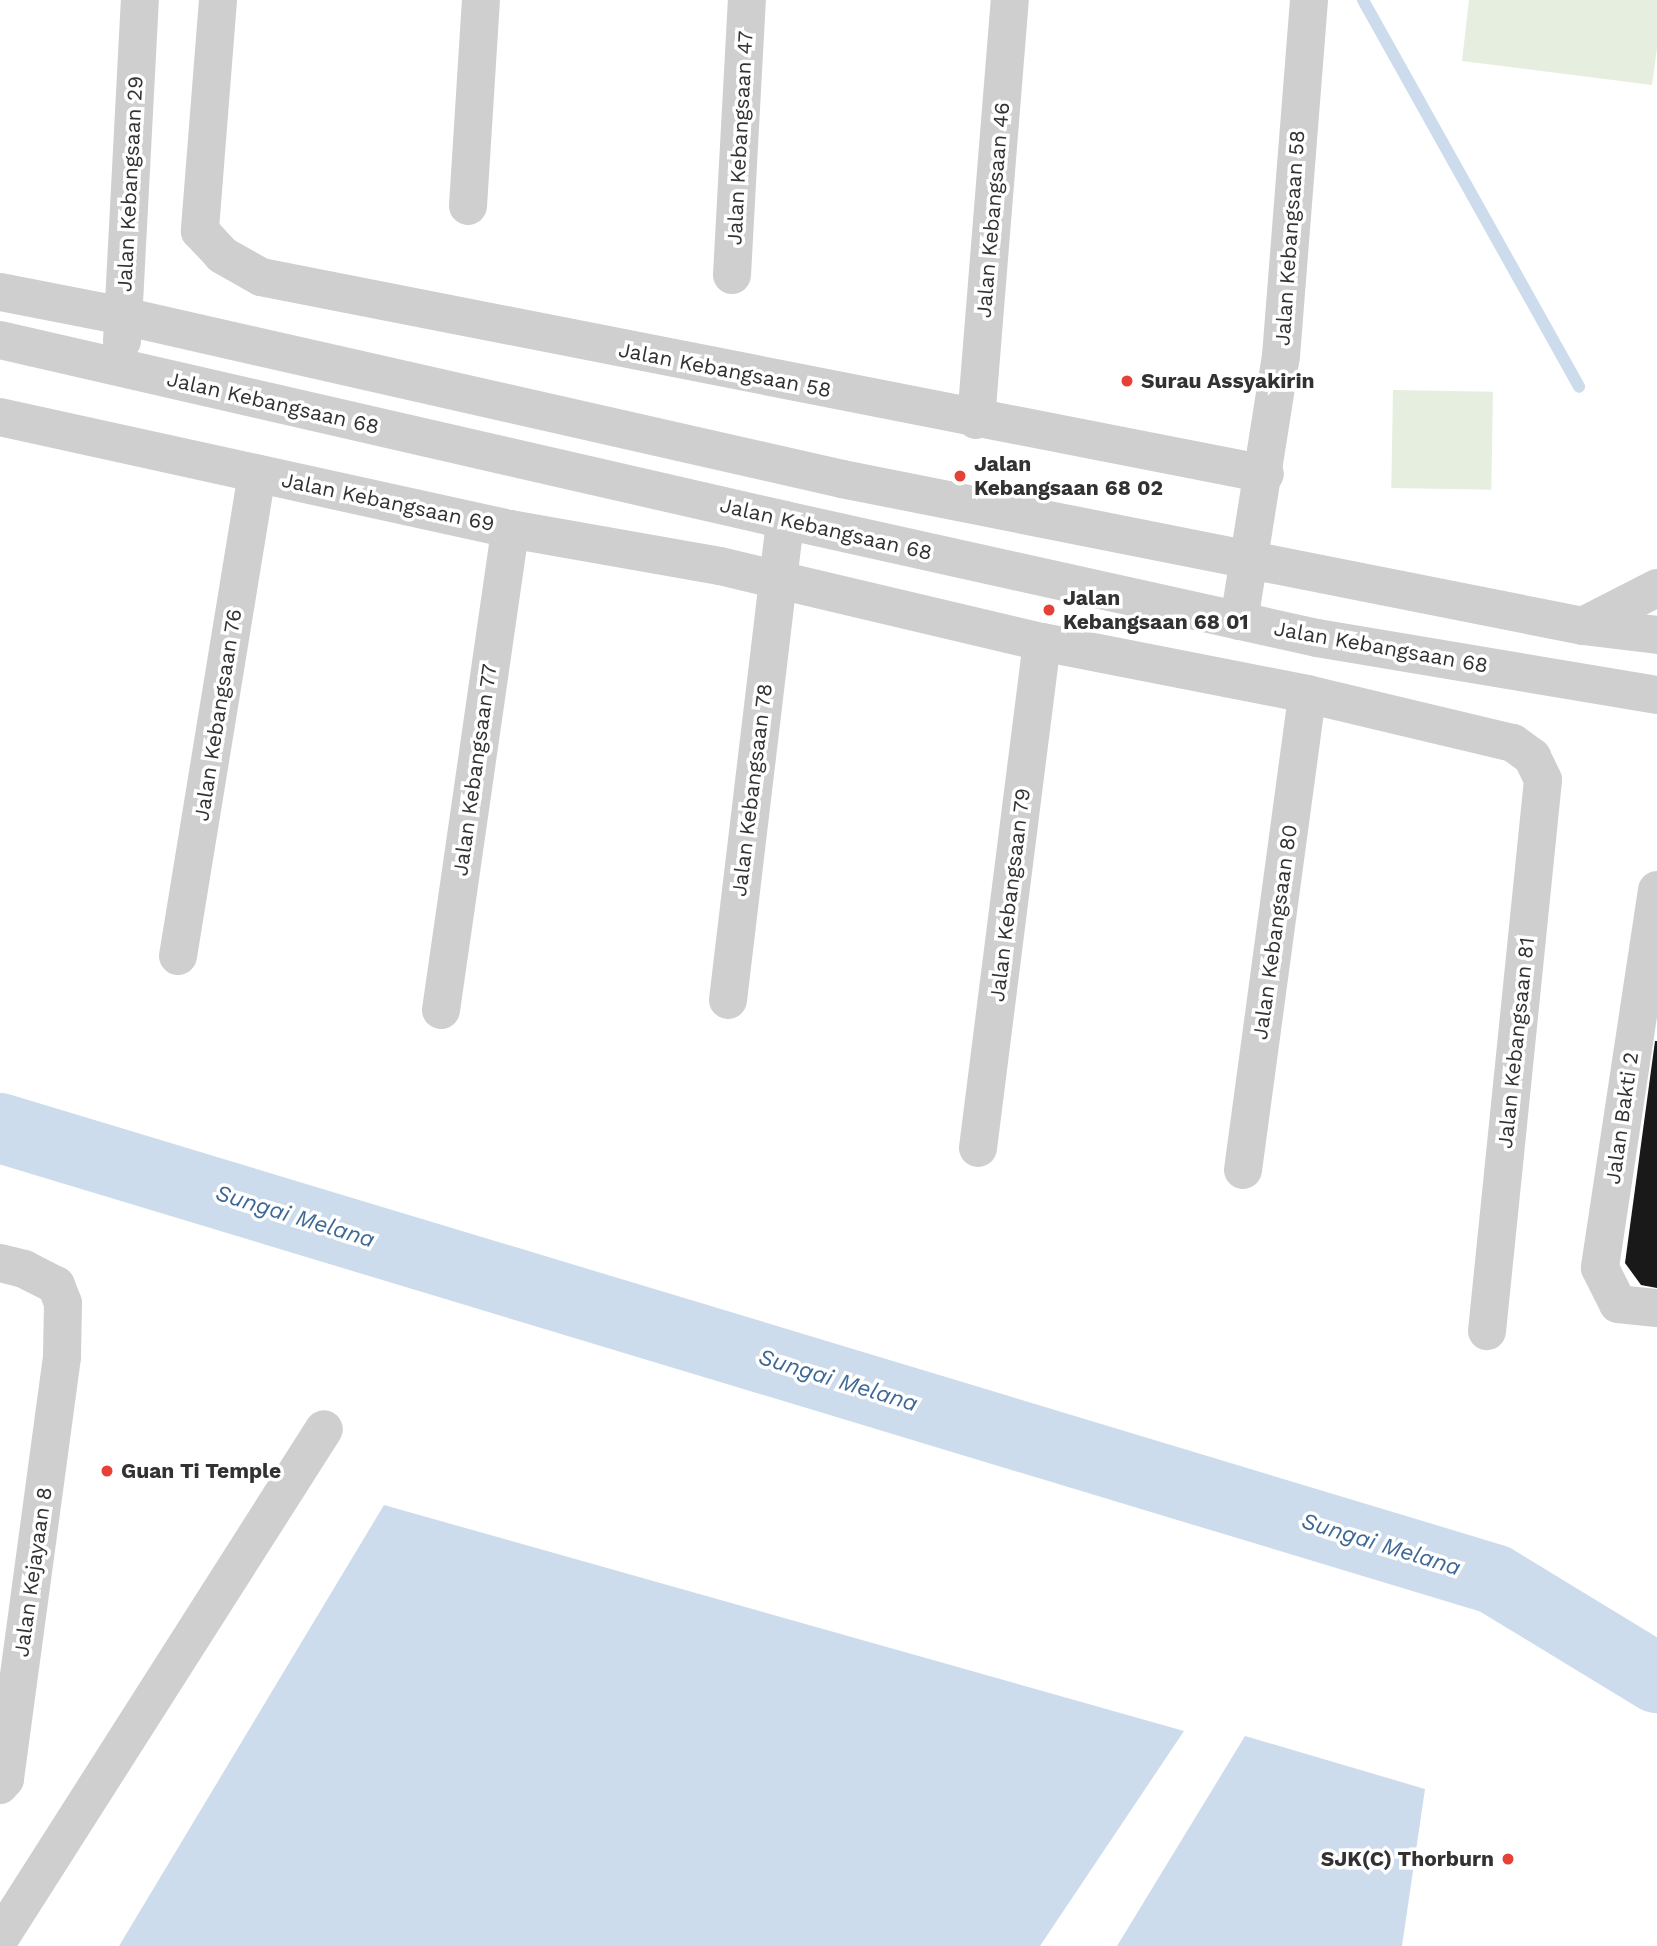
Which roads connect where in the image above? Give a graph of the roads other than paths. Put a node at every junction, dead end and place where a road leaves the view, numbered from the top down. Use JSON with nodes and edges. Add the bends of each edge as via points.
{"nodes":[{"id":1,"x":140,"y":0,"type":"edge"},
{"id":2,"x":218,"y":0,"type":"edge"},
{"id":3,"x":481,"y":0,"type":"edge"},
{"id":4,"x":747,"y":0,"type":"edge"},
{"id":5,"x":1010,"y":0,"type":"edge"},
{"id":6,"x":1309,"y":0,"type":"edge"},
{"id":7,"x":468,"y":206,"type":"dead end"},
{"id":8,"x":732,"y":275,"type":"dead end"},
{"id":9,"x":0,"y":292,"type":"edge"},
{"id":10,"x":123,"y":316,"type":"junction"},
{"id":11,"x":0,"y":340,"type":"edge"},
{"id":12,"x":120,"y":367,"type":"junction"},
{"id":13,"x":0,"y":417,"type":"edge"},
{"id":14,"x":976,"y":420,"type":"junction"},
{"id":15,"x":257,"y":473,"type":"junction"},
{"id":16,"x":1265,"y":474,"type":"junction"},
{"id":17,"x":785,"y":520,"type":"junction"},
{"id":18,"x":510,"y":529,"type":"junction"},
{"id":19,"x":1250,"y":559,"type":"junction"},
{"id":20,"x":777,"y":580,"type":"junction"},
{"id":21,"x":1657,"y":588,"type":"edge"},
{"id":22,"x":1239,"y":621,"type":"junction"},
{"id":23,"x":1583,"y":626,"type":"junction"},
{"id":24,"x":1657,"y":635,"type":"edge"},
{"id":25,"x":1042,"y":642,"type":"junction"},
{"id":26,"x":1307,"y":694,"type":"junction"},
{"id":27,"x":1657,"y":695,"type":"edge"},
{"id":28,"x":1532,"y":757,"type":"joint"},
{"id":29,"x":1657,"y":890,"type":"edge"},
{"id":30,"x":1653,"y":931,"type":"edge"},
{"id":31,"x":178,"y":956,"type":"dead end"},
{"id":32,"x":728,"y":1000,"type":"dead end"},
{"id":33,"x":441,"y":1010,"type":"dead end"},
{"id":34,"x":978,"y":1149,"type":"dead end"},
{"id":35,"x":1243,"y":1170,"type":"dead end"},
{"id":36,"x":0,"y":1264,"type":"edge"},
{"id":37,"x":1657,"y":1308,"type":"edge"},
{"id":38,"x":1487,"y":1331,"type":"dead end"},
{"id":39,"x":324,"y":1429,"type":"dead end"},
{"id":40,"x":0,"y":1785,"type":"edge"},
{"id":41,"x":0,"y":1938,"type":"edge"}],
"edges":[{"from":1,"to":10,"type":"street","name":"Jalan Kebangsaan 29"},
{"from":2,"to":14,"type":"street","name":"Jalan Kebangsaan 58","via":[[200,231],[222,255],[261,277]]},
{"from":3,"to":7,"type":"street"},
{"from":4,"to":8,"type":"street","name":"Jalan Kebangsaan 47"},
{"from":5,"to":14,"type":"street","name":"Jalan Kebangsaan 46"},
{"from":6,"to":16,"type":"street","name":"Jalan Kebangsaan 58","via":[[1281,356]]},
{"from":9,"to":10,"type":"street"},
{"from":10,"to":12,"type":"street","name":"Jalan Kebangsaan 29"},
{"from":10,"to":19,"type":"street","via":[[842,480]]},
{"from":11,"to":12,"type":"street","name":"Jalan Kebangsaan 68"},
{"from":12,"to":17,"type":"street","name":"Jalan Kebangsaan 68"},
{"from":13,"to":15,"type":"street","name":"Jalan Kebangsaan 69"},
{"from":14,"to":16,"type":"street","name":"Jalan Kebangsaan 58"},
{"from":15,"to":18,"type":"street","name":"Jalan Kebangsaan 69"},
{"from":15,"to":31,"type":"street","name":"Jalan Kebangsaan 76"},
{"from":16,"to":19,"type":"street","name":"Jalan Kebangsaan 58"},
{"from":17,"to":20,"type":"street","name":"Jalan Kebangsaan 78"},
{"from":17,"to":22,"type":"street","name":"Jalan Kebangsaan 68"},
{"from":18,"to":20,"type":"street","name":"Jalan Kebangsaan 69"},
{"from":18,"to":33,"type":"street","name":"Jalan Kebangsaan 77"},
{"from":19,"to":22,"type":"street","name":"Jalan Kebangsaan 58"},
{"from":19,"to":23,"type":"street"},
{"from":20,"to":25,"type":"street","name":"Jalan Kebangsaan 69"},
{"from":20,"to":32,"type":"street","name":"Jalan Kebangsaan 78"},
{"from":21,"to":23,"type":"street"},
{"from":22,"to":27,"type":"street","name":"Jalan Kebangsaan 68"},
{"from":23,"to":24,"type":"street"},
{"from":25,"to":26,"type":"street","name":"Jalan Kebangsaan 69"},
{"from":25,"to":34,"type":"street","name":"Jalan Kebangsaan 79"},
{"from":26,"to":28,"type":"street","name":"Jalan Kebangsaan 69","via":[[1513,743]]},
{"from":26,"to":35,"type":"street","name":"Jalan Kebangsaan 80"},
{"from":28,"to":38,"type":"street","name":"Jalan Kebangsaan 81","via":[[1543,780]]},
{"from":29,"to":30,"type":"street","name":"Jalan Bakti 2"},
{"from":30,"to":37,"type":"street","name":"Jalan Bakti 2","via":[[1600,1268],[1618,1304]]},
{"from":36,"to":40,"type":"street","name":"Jalan Kejayaan 8","via":[[24,1269],[56,1285],[63,1303],[62,1357],[5,1779]]},
{"from":39,"to":41,"type":"street"}]}
